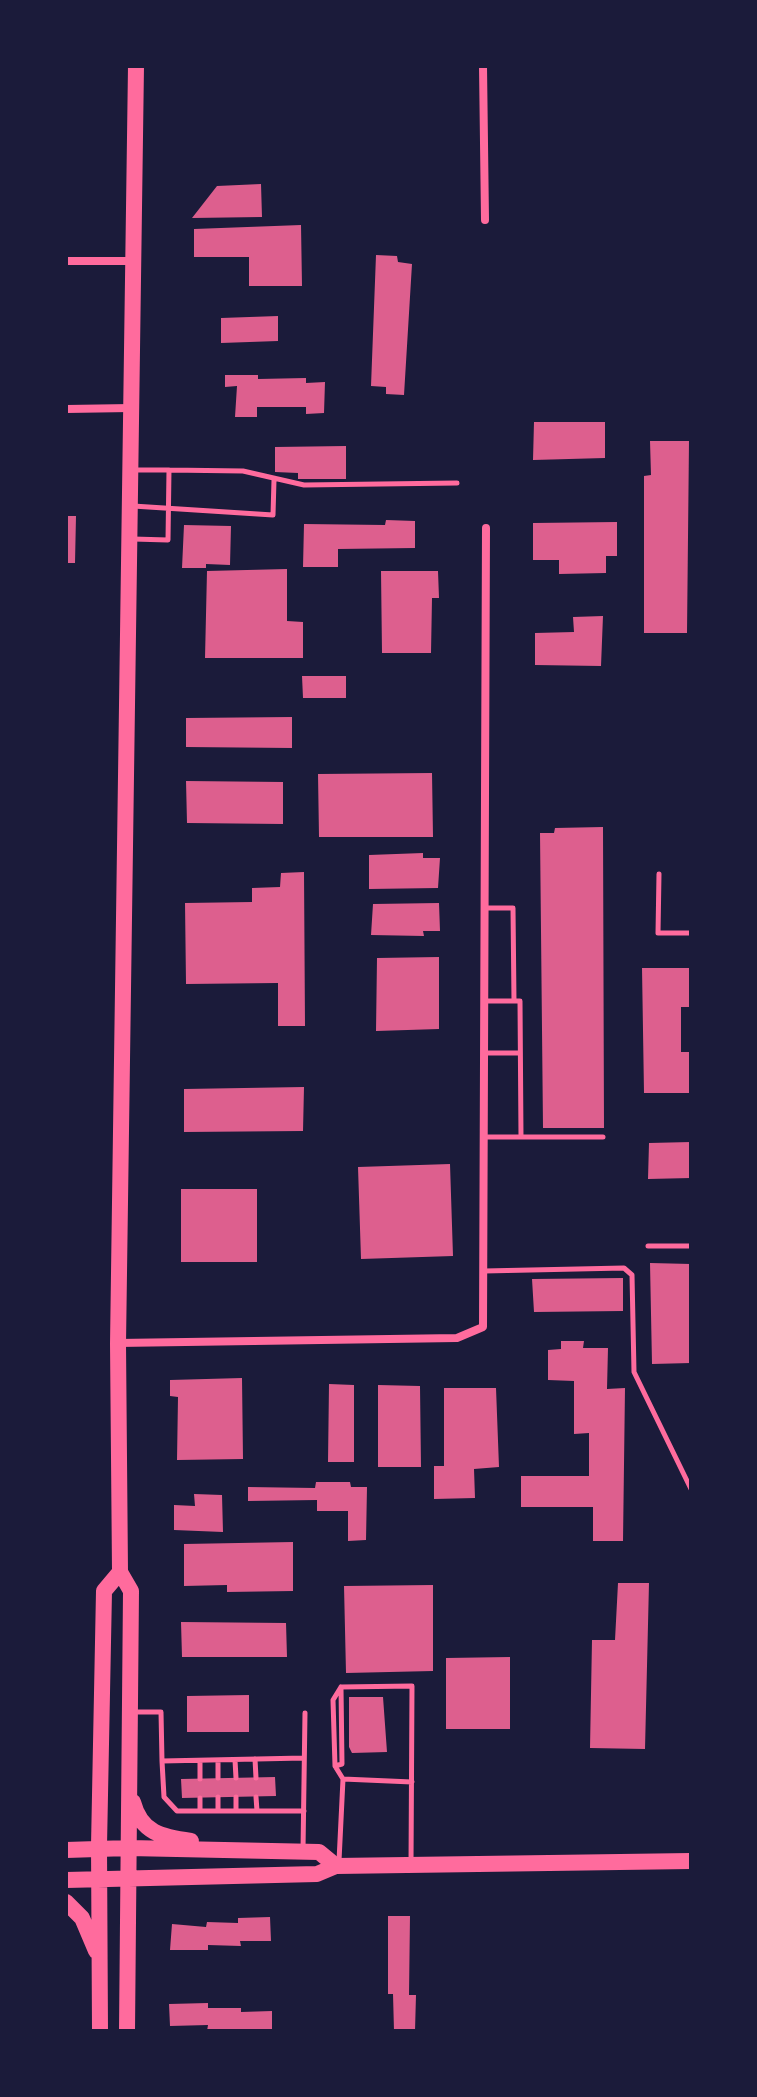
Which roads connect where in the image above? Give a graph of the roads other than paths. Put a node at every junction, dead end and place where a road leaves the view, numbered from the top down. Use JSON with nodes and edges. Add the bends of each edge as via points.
{"nodes":[{"id":1,"x":136,"y":66,"type":"edge"},
{"id":2,"x":483,"y":66,"type":"edge"},
{"id":3,"x":485,"y":220,"type":"dead end"},
{"id":4,"x":66,"y":261,"type":"edge"},
{"id":5,"x":132,"y":261,"type":"junction"},
{"id":6,"x":131,"y":408,"type":"junction"},
{"id":7,"x":66,"y":409,"type":"edge"},
{"id":8,"x":169,"y":470,"type":"junction"},
{"id":9,"x":130,"y":471,"type":"junction"},
{"id":10,"x":274,"y":480,"type":"junction"},
{"id":11,"x":457,"y":483,"type":"dead end"},
{"id":12,"x":129,"y":506,"type":"junction"},
{"id":13,"x":168,"y":507,"type":"junction"},
{"id":14,"x":486,"y":528,"type":"dead end"},
{"id":15,"x":129,"y":539,"type":"junction"},
{"id":16,"x":659,"y":874,"type":"dead end"},
{"id":17,"x":484,"y":908,"type":"junction"},
{"id":18,"x":691,"y":933,"type":"edge"},
{"id":19,"x":484,"y":1001,"type":"junction"},
{"id":20,"x":514,"y":1001,"type":"junction"},
{"id":21,"x":484,"y":1053,"type":"junction"},
{"id":22,"x":520,"y":1053,"type":"junction"},
{"id":23,"x":484,"y":1137,"type":"junction"},
{"id":24,"x":521,"y":1137,"type":"junction"},
{"id":25,"x":603,"y":1137,"type":"dead end"},
{"id":26,"x":648,"y":1246,"type":"dead end"},
{"id":27,"x":691,"y":1246,"type":"edge"},
{"id":28,"x":483,"y":1271,"type":"junction"},
{"id":29,"x":118,"y":1343,"type":"junction"},
{"id":30,"x":691,"y":1489,"type":"edge"},
{"id":31,"x":120,"y":1572,"type":"junction"},
{"id":32,"x":131,"y":1712,"type":"junction"},
{"id":33,"x":305,"y":1713,"type":"dead end"},
{"id":34,"x":304,"y":1758,"type":"junction"},
{"id":35,"x":255,"y":1759,"type":"junction"},
{"id":36,"x":218,"y":1760,"type":"junction"},
{"id":37,"x":235,"y":1760,"type":"junction"},
{"id":38,"x":162,"y":1761,"type":"junction"},
{"id":39,"x":200,"y":1761,"type":"junction"},
{"id":40,"x":218,"y":1778,"type":"dead end"},
{"id":41,"x":236,"y":1778,"type":"dead end"},
{"id":42,"x":256,"y":1778,"type":"dead end"},
{"id":43,"x":200,"y":1779,"type":"dead end"},
{"id":44,"x":343,"y":1779,"type":"junction"},
{"id":45,"x":412,"y":1782,"type":"junction"},
{"id":46,"x":130,"y":1791,"type":"junction"},
{"id":47,"x":218,"y":1797,"type":"dead end"},
{"id":48,"x":236,"y":1797,"type":"dead end"},
{"id":49,"x":256,"y":1797,"type":"dead end"},
{"id":50,"x":200,"y":1798,"type":"dead end"},
{"id":51,"x":200,"y":1811,"type":"junction"},
{"id":52,"x":218,"y":1811,"type":"junction"},
{"id":53,"x":236,"y":1811,"type":"junction"},
{"id":54,"x":257,"y":1811,"type":"junction"},
{"id":55,"x":304,"y":1811,"type":"junction"},
{"id":56,"x":129,"y":1848,"type":"junction"},
{"id":57,"x":99,"y":1849,"type":"junction"},
{"id":58,"x":66,"y":1850,"type":"edge"},
{"id":59,"x":272,"y":1851,"type":"junction"},
{"id":60,"x":303,"y":1851,"type":"junction"},
{"id":61,"x":691,"y":1861,"type":"edge"},
{"id":62,"x":411,"y":1865,"type":"junction"},
{"id":63,"x":337,"y":1866,"type":"junction"},
{"id":64,"x":130,"y":1879,"type":"junction"},
{"id":65,"x":66,"y":1880,"type":"edge"},
{"id":66,"x":100,"y":1880,"type":"junction"},
{"id":67,"x":66,"y":1902,"type":"edge"},
{"id":68,"x":100,"y":1964,"type":"junction"},
{"id":69,"x":100,"y":2031,"type":"edge"},
{"id":70,"x":127,"y":2031,"type":"edge"}],
"edges":[{"from":1,"to":5,"type":"main road"},
{"from":2,"to":3,"type":"street"},
{"from":4,"to":5,"type":"street"},
{"from":5,"to":6,"type":"main road"},
{"from":6,"to":7,"type":"street"},
{"from":6,"to":9,"type":"main road"},
{"from":8,"to":9,"type":"lane"},
{"from":8,"to":10,"type":"lane","via":[[243,471]]},
{"from":8,"to":13,"type":"lane"},
{"from":9,"to":12,"type":"main road"},
{"from":10,"to":11,"type":"lane","via":[[304,485]]},
{"from":10,"to":13,"type":"lane","via":[[273,515]]},
{"from":12,"to":13,"type":"lane"},
{"from":12,"to":15,"type":"main road"},
{"from":13,"to":15,"type":"lane","via":[[168,540]]},
{"from":14,"to":17,"type":"street"},
{"from":15,"to":29,"type":"main road"},
{"from":16,"to":18,"type":"lane","via":[[658,933]]},
{"from":17,"to":19,"type":"street"},
{"from":17,"to":20,"type":"lane","via":[[513,908]]},
{"from":19,"to":20,"type":"lane"},
{"from":19,"to":21,"type":"street"},
{"from":20,"to":22,"type":"lane","via":[[520,1001]]},
{"from":21,"to":22,"type":"lane"},
{"from":21,"to":23,"type":"street"},
{"from":22,"to":24,"type":"lane"},
{"from":23,"to":24,"type":"lane"},
{"from":23,"to":28,"type":"street"},
{"from":24,"to":25,"type":"lane"},
{"from":26,"to":27,"type":"lane"},
{"from":28,"to":29,"type":"street","via":[[483,1327],[457,1338]]},
{"from":28,"to":30,"type":"lane","via":[[624,1268],[632,1275],[634,1372]]},
{"from":29,"to":31,"type":"main road"},
{"from":31,"to":32,"type":"main road","via":[[131,1591]]},
{"from":31,"to":57,"type":"main road","via":[[104,1591]]},
{"from":32,"to":38,"type":"lane","via":[[161,1712]]},
{"from":32,"to":46,"type":"main road"},
{"from":33,"to":34,"type":"lane"},
{"from":34,"to":35,"type":"lane"},
{"from":34,"to":55,"type":"lane"},
{"from":35,"to":37,"type":"lane"},
{"from":35,"to":42,"type":"lane"},
{"from":36,"to":37,"type":"lane"},
{"from":36,"to":39,"type":"lane"},
{"from":36,"to":40,"type":"lane"},
{"from":37,"to":41,"type":"lane"},
{"from":38,"to":39,"type":"lane"},
{"from":38,"to":51,"type":"lane","via":[[164,1797],[177,1811]]},
{"from":39,"to":43,"type":"lane"},
{"from":44,"to":45,"type":"lane"},
{"from":44,"to":45,"type":"lane","via":[[335,1766],[342,1764],[341,1687],[412,1686]]},
{"from":44,"to":63,"type":"lane"},
{"from":45,"to":62,"type":"lane"},
{"from":46,"to":56,"type":"main road"},
{"from":46,"to":59,"type":"main road","via":[[139,1819],[157,1835]]},
{"from":47,"to":52,"type":"lane"},
{"from":48,"to":53,"type":"lane"},
{"from":49,"to":54,"type":"lane"},
{"from":50,"to":51,"type":"lane"},
{"from":51,"to":52,"type":"lane"},
{"from":52,"to":53,"type":"lane"},
{"from":53,"to":54,"type":"lane"},
{"from":54,"to":55,"type":"lane"},
{"from":55,"to":60,"type":"lane"},
{"from":56,"to":57,"type":"main road"},
{"from":56,"to":59,"type":"main road"},
{"from":56,"to":64,"type":"main road"},
{"from":57,"to":58,"type":"main road"},
{"from":57,"to":66,"type":"main road"},
{"from":59,"to":60,"type":"main road"},
{"from":60,"to":63,"type":"main road","via":[[319,1852]]},
{"from":61,"to":62,"type":"main road"},
{"from":62,"to":63,"type":"main road"},
{"from":63,"to":64,"type":"main road","via":[[317,1874]]},
{"from":64,"to":66,"type":"main road"},
{"from":64,"to":70,"type":"main road"},
{"from":65,"to":66,"type":"main road"},
{"from":66,"to":68,"type":"main road"},
{"from":67,"to":68,"type":"main road","via":[[86,1925]]},
{"from":68,"to":69,"type":"main road"}]}
